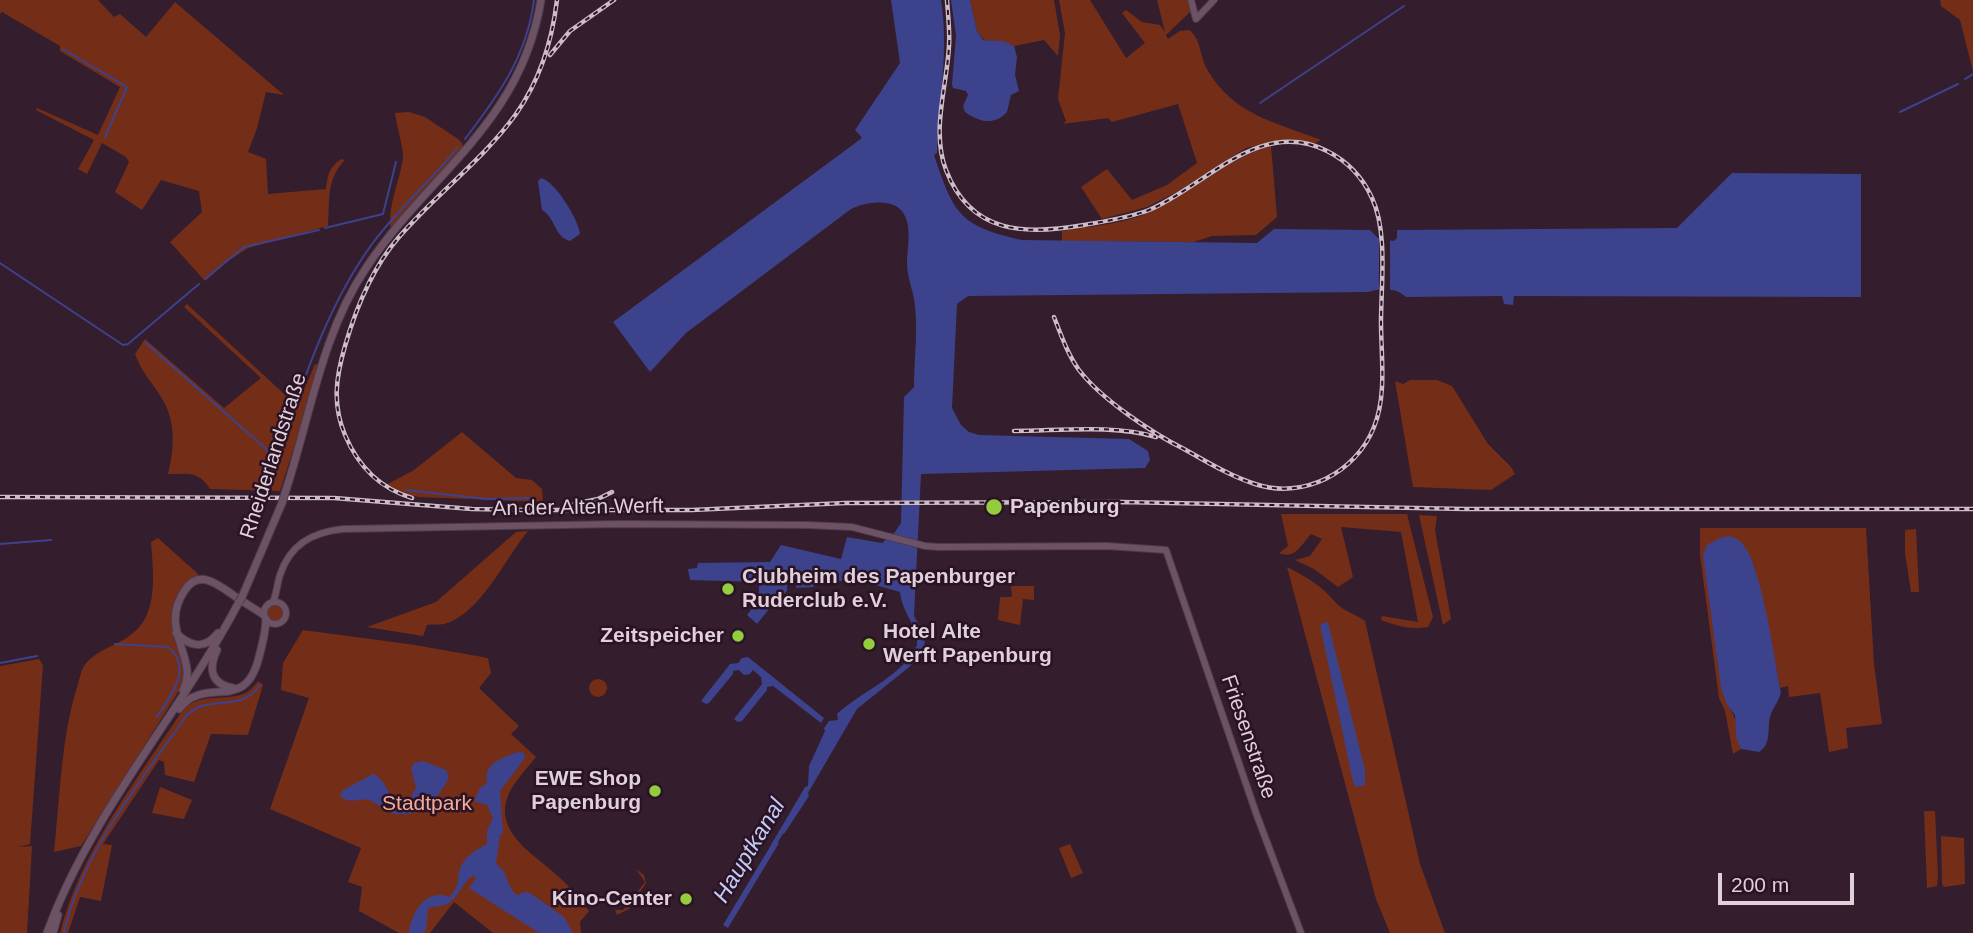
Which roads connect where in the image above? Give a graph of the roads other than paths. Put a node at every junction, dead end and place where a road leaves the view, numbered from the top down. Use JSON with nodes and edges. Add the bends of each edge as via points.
{"nodes":[{"id":1,"x":541,"y":0,"type":"edge"},
{"id":2,"x":1191,"y":0,"type":"edge"},
{"id":3,"x":1213,"y":0,"type":"edge"},
{"id":4,"x":1166,"y":550,"type":"joint"},
{"id":5,"x":276,"y":602,"type":"junction"},
{"id":6,"x":267,"y":617,"type":"junction"},
{"id":7,"x":228,"y":622,"type":"junction"},
{"id":8,"x":176,"y":633,"type":"junction"},
{"id":9,"x":217,"y":641,"type":"junction"},
{"id":10,"x":237,"y":689,"type":"junction"},
{"id":11,"x":179,"y":703,"type":"junction"},
{"id":12,"x":170,"y":715,"type":"junction"},
{"id":13,"x":60,"y":901,"type":"junction"},
{"id":14,"x":47,"y":933,"type":"edge"},
{"id":15,"x":53,"y":933,"type":"edge"},
{"id":16,"x":1301,"y":933,"type":"edge"}],
"edges":[{"from":1,"to":7,"type":"main road","name":"Rheiderlandstraße","bridge":true,"via":[[526,54],[500,104],[470,147],[384,243],[344,306],[327,348],[282,503]]},
{"from":2,"to":3,"type":"street","via":[[1195,15]]},
{"from":4,"to":5,"type":"street","name":"An der Alten Werft","via":[[925,546],[852,527],[807,525],[343,529],[308,538],[292,551]]},
{"from":4,"to":16,"type":"street","name":"Friesenstraße"},
{"from":5,"to":6,"type":"street"},
{"from":5,"to":6,"type":"street","name":"An der Alten Werft","via":[[285,608],[285,618],[280,623]]},
{"from":6,"to":8,"type":"main road","via":[[215,582],[197,580],[182,595]]},
{"from":6,"to":10,"type":"main road","via":[[253,677]]},
{"from":7,"to":8,"type":"main road","via":[[201,645],[187,643]]},
{"from":7,"to":9,"type":"main road","name":"Rheiderlandstraße"},
{"from":8,"to":11,"type":"main road","via":[[188,670]]},
{"from":9,"to":10,"type":"main road","via":[[211,671],[221,684]]},
{"from":9,"to":11,"type":"main road","name":"Rheiderlandstraße"},
{"from":10,"to":12,"type":"main road","via":[[196,695]]},
{"from":11,"to":12,"type":"main road","name":"Rheiderlandstraße"},
{"from":12,"to":13,"type":"main road","name":"Rheiderlandstraße","via":[[102,819]]},
{"from":13,"to":14,"type":"main road","name":"Rheiderlandstraße"},
{"from":13,"to":15,"type":"main road"}]}
